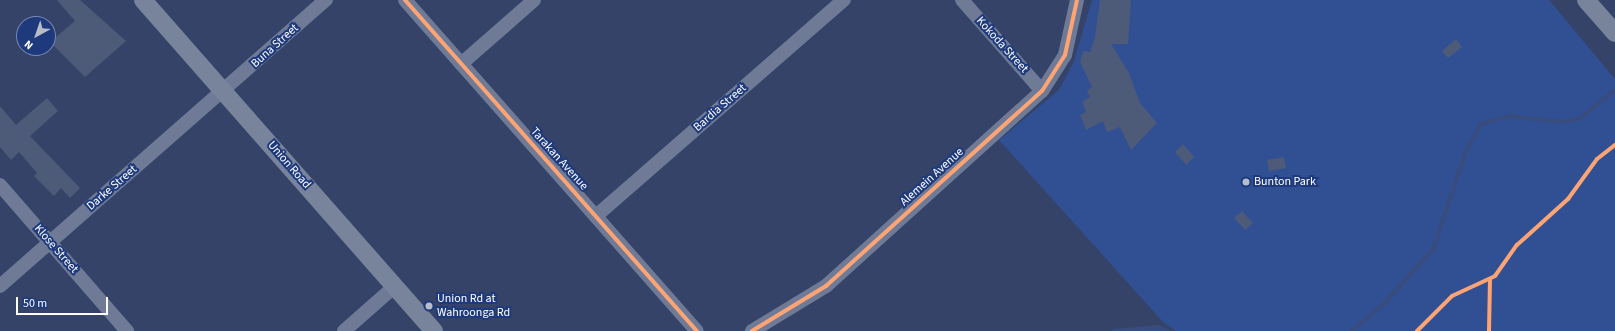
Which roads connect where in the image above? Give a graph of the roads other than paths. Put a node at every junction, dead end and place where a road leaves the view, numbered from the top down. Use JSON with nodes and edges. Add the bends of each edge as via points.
{"nodes":[{"id":1,"x":143,"y":0,"type":"edge"},
{"id":2,"x":326,"y":0,"type":"edge"},
{"id":3,"x":405,"y":0,"type":"edge"},
{"id":4,"x":534,"y":0,"type":"edge"},
{"id":5,"x":844,"y":0,"type":"edge"},
{"id":6,"x":962,"y":0,"type":"edge"},
{"id":7,"x":1077,"y":0,"type":"edge"},
{"id":8,"x":1586,"y":0,"type":"edge"},
{"id":9,"x":1615,"y":33,"type":"edge"},
{"id":10,"x":461,"y":64,"type":"junction"},
{"id":11,"x":224,"y":91,"type":"junction"},
{"id":12,"x":1042,"y":91,"type":"junction"},
{"id":13,"x":0,"y":185,"type":"edge"},
{"id":14,"x":596,"y":216,"type":"junction"},
{"id":15,"x":50,"y":242,"type":"junction"},
{"id":16,"x":0,"y":286,"type":"edge"},
{"id":17,"x":395,"y":286,"type":"junction"},
{"id":18,"x":127,"y":331,"type":"edge"},
{"id":19,"x":344,"y":331,"type":"edge"},
{"id":20,"x":434,"y":331,"type":"edge"},
{"id":21,"x":697,"y":331,"type":"edge"},
{"id":22,"x":752,"y":331,"type":"edge"}],
"edges":[{"from":1,"to":11,"type":"main road","name":"Union Road"},
{"from":2,"to":11,"type":"street","name":"Buna Street"},
{"from":3,"to":10,"type":"street","name":"Tarakan Avenue"},
{"from":4,"to":10,"type":"street"},
{"from":5,"to":14,"type":"street","name":"Bardia Street"},
{"from":6,"to":12,"type":"street","name":"Kokoda Street"},
{"from":7,"to":12,"type":"street","name":"Alemein Avenue","via":[[1065,55]]},
{"from":8,"to":9,"type":"main road"},
{"from":10,"to":14,"type":"street","name":"Tarakan Avenue"},
{"from":11,"to":15,"type":"street","name":"Darke Street"},
{"from":11,"to":17,"type":"main road","name":"Union Road"},
{"from":12,"to":22,"type":"street","name":"Alemein Avenue","via":[[826,286]]},
{"from":13,"to":15,"type":"street","name":"Klose Street"},
{"from":14,"to":21,"type":"street","name":"Tarakan Avenue"},
{"from":15,"to":16,"type":"street","name":"Darke Street"},
{"from":15,"to":18,"type":"street","name":"Klose Street"},
{"from":17,"to":19,"type":"street"},
{"from":17,"to":20,"type":"main road","name":"Union Road"}]}
